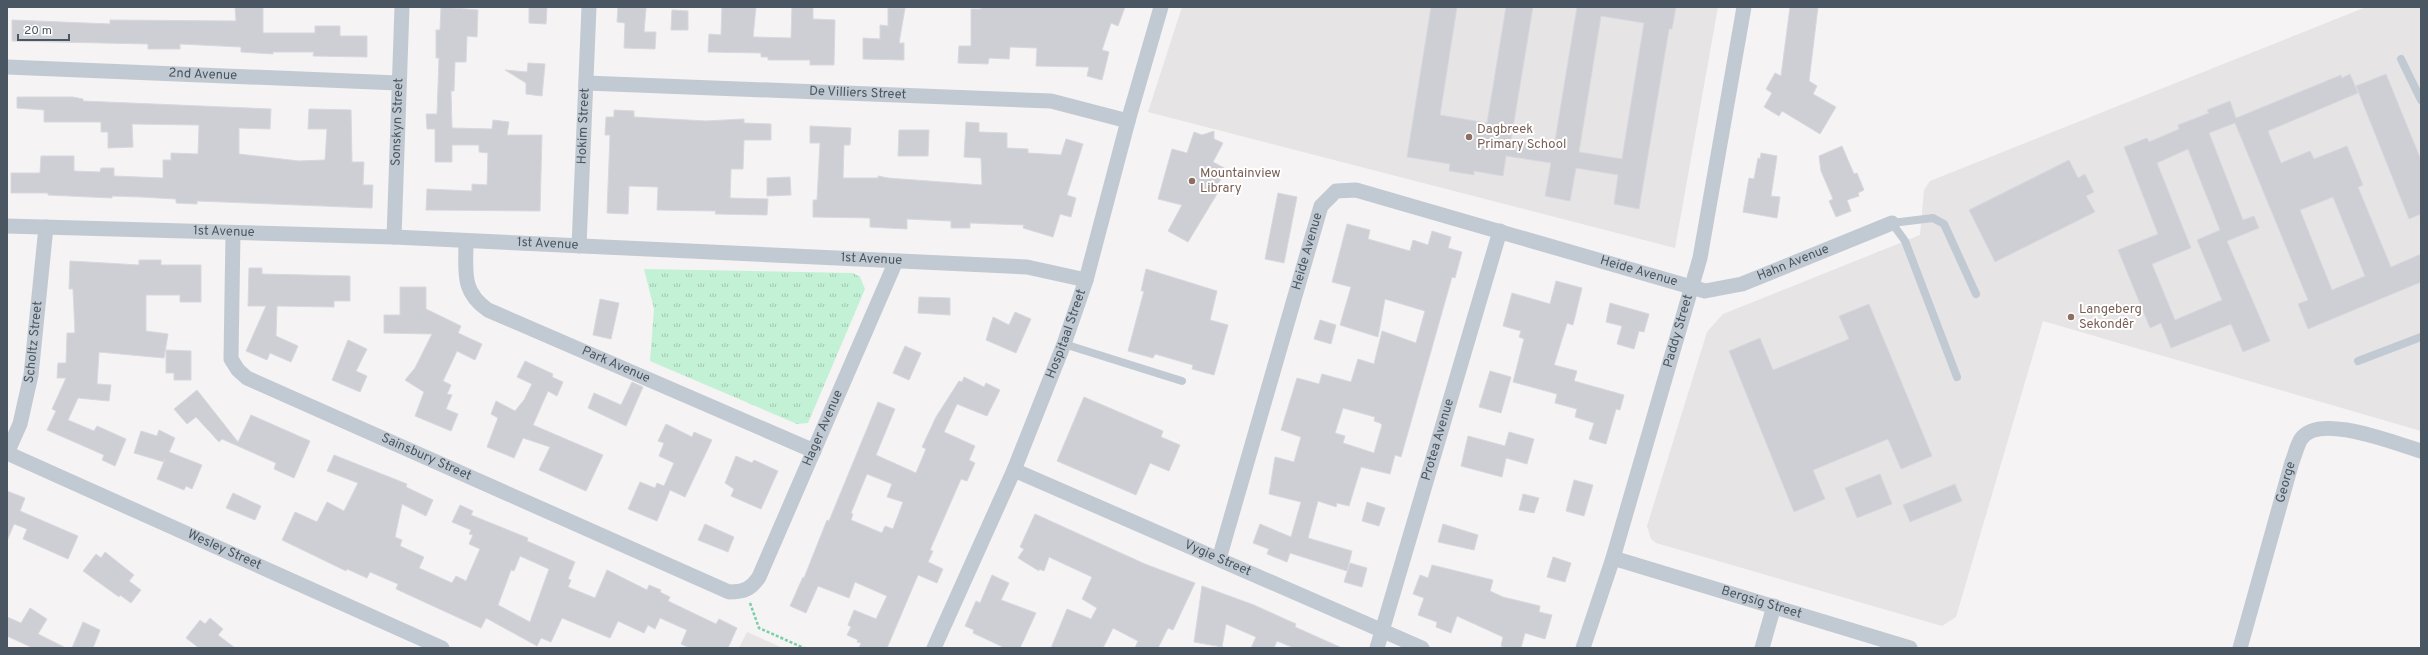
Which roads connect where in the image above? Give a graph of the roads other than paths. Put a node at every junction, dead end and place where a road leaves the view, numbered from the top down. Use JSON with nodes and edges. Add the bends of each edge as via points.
{"nodes":[{"id":1,"x":402,"y":7,"type":"edge"},
{"id":2,"x":589,"y":7,"type":"edge"},
{"id":3,"x":1161,"y":7,"type":"edge"},
{"id":4,"x":1744,"y":7,"type":"edge"},
{"id":5,"x":2401,"y":59,"type":"dead end"},
{"id":6,"x":7,"y":67,"type":"edge"},
{"id":7,"x":398,"y":83,"type":"junction"},
{"id":8,"x":586,"y":83,"type":"junction"},
{"id":9,"x":2421,"y":100,"type":"edge"},
{"id":10,"x":1128,"y":121,"type":"junction"},
{"id":11,"x":1892,"y":223,"type":"junction"},
{"id":12,"x":7,"y":226,"type":"edge"},
{"id":13,"x":46,"y":227,"type":"junction"},
{"id":14,"x":1500,"y":231,"type":"junction"},
{"id":15,"x":233,"y":233,"type":"junction"},
{"id":16,"x":394,"y":238,"type":"junction"},
{"id":17,"x":466,"y":242,"type":"junction"},
{"id":18,"x":579,"y":246,"type":"junction"},
{"id":19,"x":896,"y":261,"type":"junction"},
{"id":20,"x":1086,"y":280,"type":"junction"},
{"id":21,"x":1692,"y":287,"type":"junction"},
{"id":22,"x":1976,"y":294,"type":"dead end"},
{"id":23,"x":2421,"y":337,"type":"edge"},
{"id":24,"x":1064,"y":344,"type":"junction"},
{"id":25,"x":2358,"y":361,"type":"dead end"},
{"id":26,"x":1957,"y":377,"type":"dead end"},
{"id":27,"x":1182,"y":381,"type":"dead end"},
{"id":28,"x":814,"y":451,"type":"junction"},
{"id":29,"x":2421,"y":451,"type":"edge"},
{"id":30,"x":7,"y":453,"type":"edge"},
{"id":31,"x":1014,"y":470,"type":"junction"},
{"id":32,"x":1219,"y":558,"type":"junction"},
{"id":33,"x":1612,"y":558,"type":"junction"},
{"id":34,"x":745,"y":591,"type":"joint"},
{"id":35,"x":1774,"y":606,"type":"junction"},
{"id":36,"x":1382,"y":632,"type":"junction"},
{"id":37,"x":442,"y":648,"type":"edge"},
{"id":38,"x":934,"y":648,"type":"edge"},
{"id":39,"x":1377,"y":648,"type":"edge"},
{"id":40,"x":1422,"y":648,"type":"edge"},
{"id":41,"x":1583,"y":648,"type":"edge"},
{"id":42,"x":1762,"y":648,"type":"edge"},
{"id":43,"x":1910,"y":648,"type":"edge"},
{"id":44,"x":2240,"y":648,"type":"edge"}],
"edges":[{"from":1,"to":7,"type":"street","name":"Sonskyn Street"},
{"from":2,"to":8,"type":"street","name":"Hokim Street"},
{"from":3,"to":10,"type":"street","name":"Hospitaal Street"},
{"from":4,"to":21,"type":"street","name":"Paddy Street","via":[[1700,258]]},
{"from":5,"to":9,"type":"lane"},
{"from":6,"to":7,"type":"street","name":"2nd Avenue"},
{"from":7,"to":16,"type":"street","name":"Sonskyn Street"},
{"from":8,"to":10,"type":"street","name":"De Villiers Street","via":[[1050,101]]},
{"from":8,"to":18,"type":"street","name":"Hokim Street"},
{"from":10,"to":20,"type":"street","name":"Hospitaal Street"},
{"from":11,"to":21,"type":"street","name":"Hahn Avenue","via":[[1742,284],[1705,291]]},
{"from":11,"to":22,"type":"lane","via":[[1933,218],[1944,224]]},
{"from":11,"to":26,"type":"lane","via":[[1905,241]]},
{"from":12,"to":13,"type":"street","name":"1st Avenue"},
{"from":13,"to":15,"type":"street","name":"1st Avenue"},
{"from":13,"to":30,"type":"street","name":"Scholtz Street","via":[[30,381],[20,424]]},
{"from":14,"to":21,"type":"street","name":"Heide Avenue"},
{"from":14,"to":32,"type":"street","name":"Heide Avenue","via":[[1356,190],[1336,191],[1328,197],[1321,206]]},
{"from":14,"to":36,"type":"street","name":"Protea Avenue"},
{"from":15,"to":16,"type":"street","name":"1st Avenue"},
{"from":15,"to":34,"type":"street","name":"Sainsbury Street","via":[[231,359],[247,378],[729,592]]},
{"from":16,"to":17,"type":"street","name":"1st Avenue"},
{"from":17,"to":18,"type":"street","name":"1st Avenue"},
{"from":17,"to":28,"type":"street","name":"Park Avenue","via":[[465,274],[469,294],[488,310]]},
{"from":18,"to":19,"type":"street","name":"1st Avenue"},
{"from":19,"to":20,"type":"street","name":"1st Avenue","via":[[1038,268]]},
{"from":19,"to":28,"type":"street","name":"Hager Avenue"},
{"from":20,"to":24,"type":"street","name":"Hospitaal Street"},
{"from":21,"to":33,"type":"street","name":"Paddy Street"},
{"from":23,"to":25,"type":"lane"},
{"from":24,"to":27,"type":"lane"},
{"from":24,"to":31,"type":"street","name":"Hospitaal Street"},
{"from":28,"to":34,"type":"street","name":"Hager Avenue","via":[[759,577],[754,585]]},
{"from":29,"to":44,"type":"street","name":"George","via":[[2345,429],[2313,430],[2301,438]]},
{"from":30,"to":37,"type":"street","name":"Wesley Street"},
{"from":31,"to":32,"type":"street","name":"Vygie Street"},
{"from":31,"to":38,"type":"street","name":"Hospitaal Street"},
{"from":32,"to":36,"type":"street","name":"Vygie Street"},
{"from":33,"to":35,"type":"street","name":"Bergsig Street"},
{"from":33,"to":41,"type":"street","name":"Paddy Street"},
{"from":35,"to":42,"type":"street"},
{"from":35,"to":43,"type":"street","name":"Bergsig Street"},
{"from":36,"to":39,"type":"street","name":"Protea Avenue"},
{"from":36,"to":40,"type":"street","name":"Vygie Street"}]}
